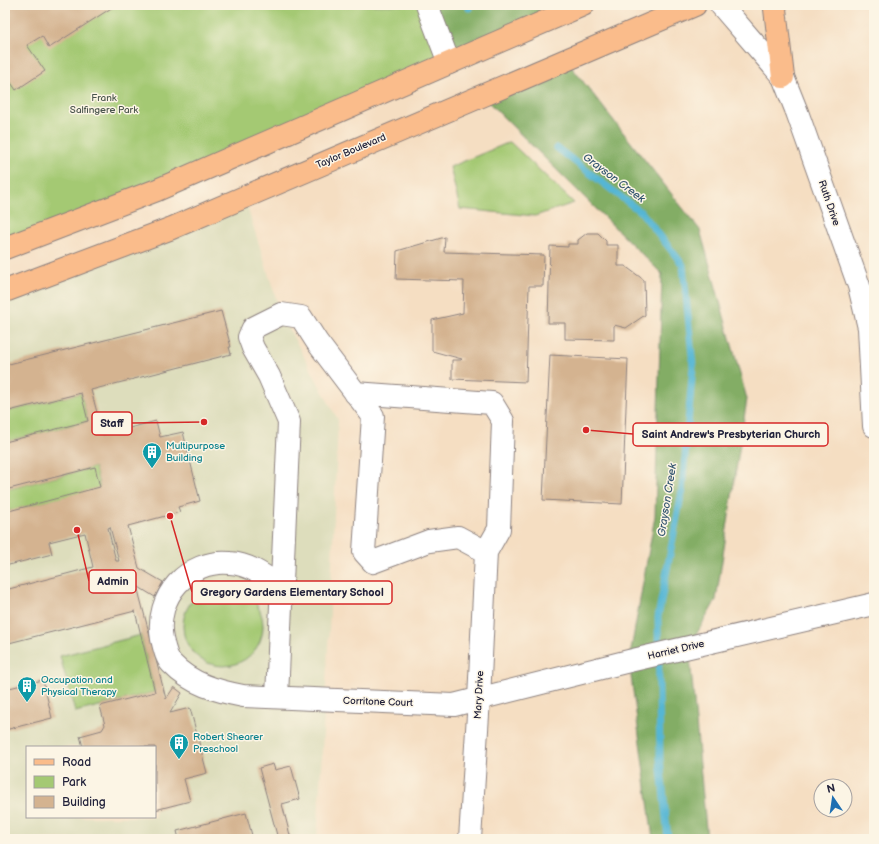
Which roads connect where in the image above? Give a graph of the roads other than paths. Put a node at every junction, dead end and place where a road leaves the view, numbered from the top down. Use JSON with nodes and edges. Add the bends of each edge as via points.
{"nodes":[{"id":1,"x":427,"y":5,"type":"edge"},
{"id":2,"x":583,"y":5,"type":"edge"},
{"id":3,"x":695,"y":5,"type":"edge"},
{"id":4,"x":721,"y":5,"type":"edge"},
{"id":5,"x":776,"y":5,"type":"edge"},
{"id":6,"x":449,"y":63,"type":"junction"},
{"id":7,"x":783,"y":77,"type":"junction"},
{"id":8,"x":5,"y":248,"type":"edge"},
{"id":9,"x":866,"y":284,"type":"edge"},
{"id":10,"x":5,"y":291,"type":"edge"},
{"id":11,"x":355,"y":393,"type":"junction"},
{"id":12,"x":874,"y":426,"type":"edge"},
{"id":13,"x":486,"y":552,"type":"junction"},
{"id":14,"x":282,"y":588,"type":"junction"},
{"id":15,"x":874,"y":604,"type":"edge"},
{"id":16,"x":277,"y":697,"type":"junction"},
{"id":17,"x":479,"y":699,"type":"junction"},
{"id":18,"x":470,"y":839,"type":"edge"}],
"edges":[{"from":1,"to":6,"type":"street"},
{"from":2,"to":6,"type":"main road"},
{"from":3,"to":10,"type":"main road","name":"Taylor Boulevard","via":[[172,228]]},
{"from":4,"to":7,"type":"street","name":"Ruth Drive"},
{"from":5,"to":7,"type":"main road"},
{"from":6,"to":8,"type":"main road","via":[[157,190]]},
{"from":7,"to":9,"type":"street","name":"Ruth Drive"},
{"from":9,"to":12,"type":"street","name":"Ruth Drive"},
{"from":11,"to":13,"type":"street","via":[[492,403],[503,420],[500,529]]},
{"from":11,"to":13,"type":"street","via":[[373,416],[364,552],[374,562],[429,541],[458,537]]},
{"from":11,"to":14,"type":"street","via":[[301,317],[281,314],[253,328],[249,338],[289,422]]},
{"from":13,"to":17,"type":"street","name":"Mary Drive"},
{"from":14,"to":16,"type":"street"},
{"from":14,"to":16,"type":"street","via":[[261,573],[241,564],[209,564],[189,573],[172,589],[165,602],[161,632],[164,649],[171,663],[197,682],[216,691],[243,696]]},
{"from":15,"to":17,"type":"street","name":"Harriet Drive"},
{"from":16,"to":17,"type":"street","name":"Corritone Court","via":[[454,705]]},
{"from":17,"to":18,"type":"street","name":"Mary Drive"}]}
